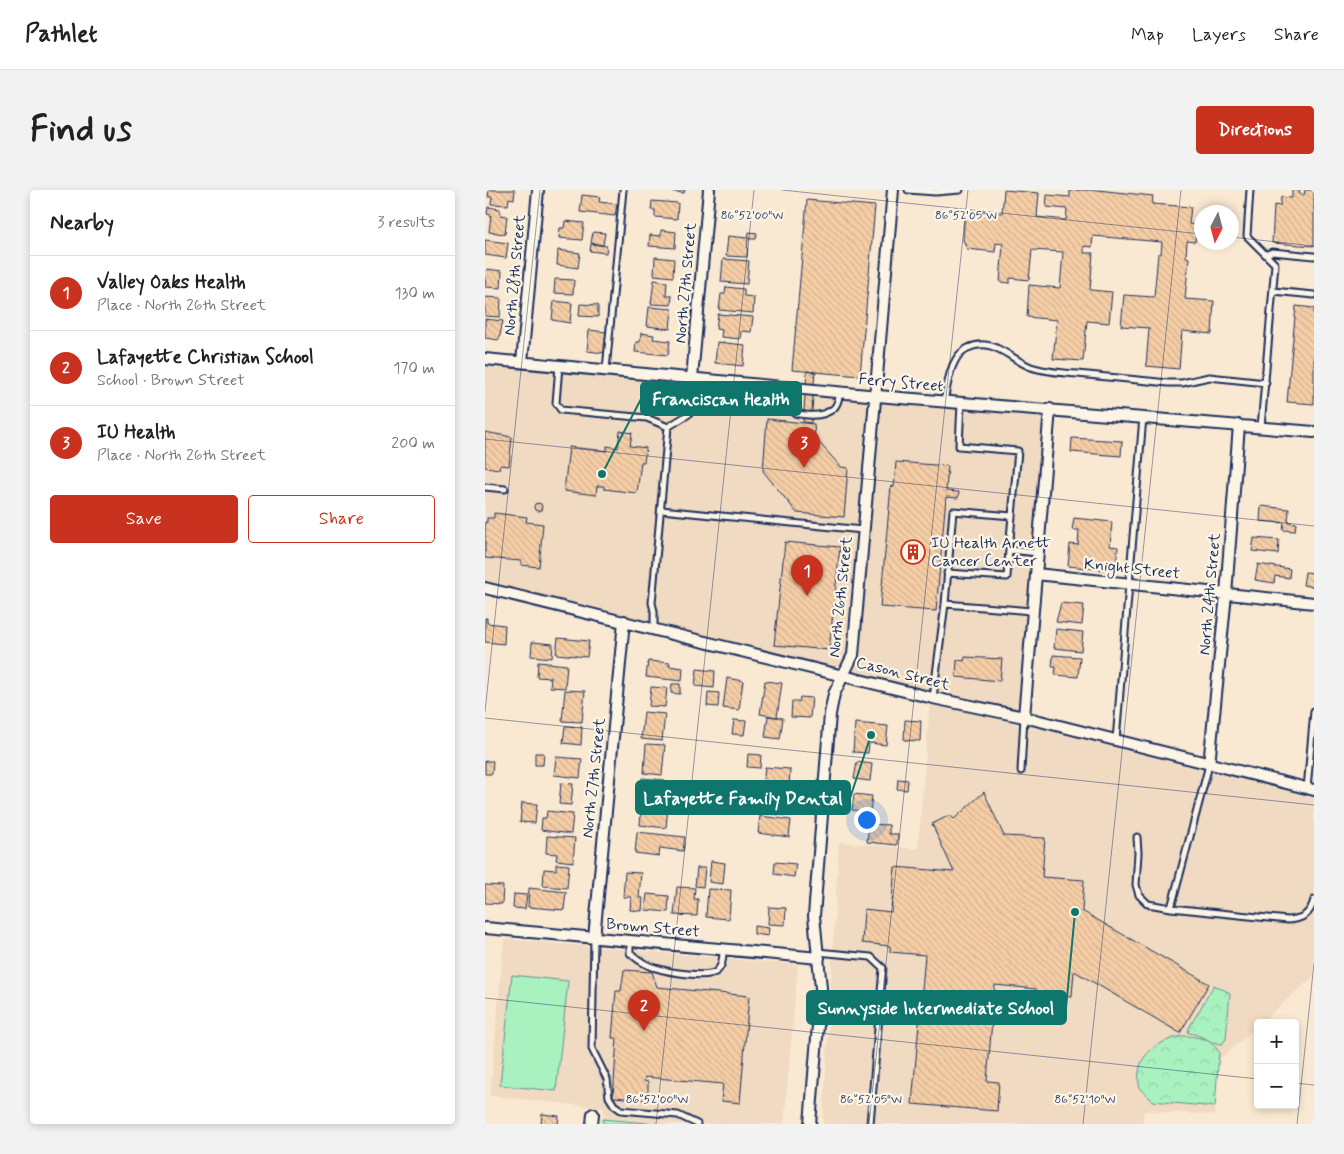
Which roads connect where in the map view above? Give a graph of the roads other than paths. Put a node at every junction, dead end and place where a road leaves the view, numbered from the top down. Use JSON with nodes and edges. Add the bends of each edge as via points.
{"nodes":[{"id":1,"x":538,"y":190,"type":"edge"},
{"id":2,"x":623,"y":190,"type":"edge"},
{"id":3,"x":709,"y":190,"type":"edge"},
{"id":4,"x":893,"y":190,"type":"edge"},
{"id":5,"x":908,"y":190,"type":"edge"},
{"id":6,"x":960,"y":190,"type":"edge"},
{"id":7,"x":1250,"y":190,"type":"edge"},
{"id":8,"x":1267,"y":254,"type":"junction"},
{"id":9,"x":1314,"y":256,"type":"edge"},
{"id":10,"x":1273,"y":291,"type":"junction"},
{"id":11,"x":1314,"y":295,"type":"edge"},
{"id":12,"x":485,"y":359,"type":"edge"},
{"id":13,"x":521,"y":362,"type":"junction"},
{"id":14,"x":559,"y":366,"type":"junction"},
{"id":15,"x":606,"y":370,"type":"junction"},
{"id":16,"x":692,"y":378,"type":"junction"},
{"id":17,"x":1265,"y":383,"type":"junction"},
{"id":18,"x":776,"y":386,"type":"junction"},
{"id":19,"x":840,"y":392,"type":"junction"},
{"id":20,"x":876,"y":396,"type":"junction"},
{"id":21,"x":944,"y":401,"type":"junction"},
{"id":22,"x":961,"y":403,"type":"junction"},
{"id":23,"x":1050,"y":409,"type":"junction"},
{"id":24,"x":1143,"y":417,"type":"junction"},
{"id":25,"x":1239,"y":426,"type":"junction"},
{"id":26,"x":668,"y":427,"type":"junction"},
{"id":27,"x":1261,"y":428,"type":"junction"},
{"id":28,"x":1314,"y":432,"type":"edge"},
{"id":29,"x":485,"y":487,"type":"edge"},
{"id":30,"x":505,"y":489,"type":"dead end"},
{"id":31,"x":661,"y":510,"type":"junction"},
{"id":32,"x":1011,"y":516,"type":"junction"},
{"id":33,"x":863,"y":530,"type":"junction"},
{"id":34,"x":1009,"y":550,"type":"junction"},
{"id":35,"x":1038,"y":553,"type":"junction"},
{"id":36,"x":947,"y":573,"type":"junction"},
{"id":37,"x":1036,"y":574,"type":"junction"},
{"id":38,"x":1129,"y":584,"type":"junction"},
{"id":39,"x":485,"y":588,"type":"edge"},
{"id":40,"x":1226,"y":594,"type":"junction"},
{"id":41,"x":1314,"y":603,"type":"edge"},
{"id":42,"x":945,"y":604,"type":"junction"},
{"id":43,"x":1033,"y":612,"type":"junction"},
{"id":44,"x":624,"y":621,"type":"junction"},
{"id":45,"x":654,"y":629,"type":"junction"},
{"id":46,"x":845,"y":675,"type":"junction"},
{"id":47,"x":933,"y":698,"type":"junction"},
{"id":48,"x":1314,"y":711,"type":"edge"},
{"id":49,"x":1024,"y":717,"type":"junction"},
{"id":50,"x":1116,"y":741,"type":"junction"},
{"id":51,"x":1209,"y":765,"type":"junction"},
{"id":52,"x":1021,"y":771,"type":"dead end"},
{"id":53,"x":1310,"y":789,"type":"edge"},
{"id":54,"x":1137,"y":837,"type":"dead end"},
{"id":55,"x":1314,"y":900,"type":"edge"},
{"id":56,"x":1171,"y":908,"type":"junction"},
{"id":57,"x":485,"y":928,"type":"edge"},
{"id":58,"x":594,"y":938,"type":"junction"},
{"id":59,"x":630,"y":941,"type":"junction"},
{"id":60,"x":723,"y":949,"type":"junction"},
{"id":61,"x":818,"y":955,"type":"junction"},
{"id":62,"x":697,"y":1124,"type":"edge"},
{"id":63,"x":810,"y":1124,"type":"edge"},
{"id":64,"x":870,"y":1124,"type":"edge"}],
"edges":[{"from":1,"to":13,"type":"street","name":"North 28th Street"},
{"from":2,"to":15,"type":"lane"},
{"from":3,"to":16,"type":"street","name":"North 27th Street"},
{"from":4,"to":20,"type":"street","name":"North 26th Street"},
{"from":5,"to":6,"type":"lane"},
{"from":7,"to":8,"type":"lane","via":[[1247,236]]},
{"from":8,"to":9,"type":"lane"},
{"from":8,"to":10,"type":"lane","via":[[1275,264]]},
{"from":10,"to":11,"type":"lane"},
{"from":10,"to":17,"type":"lane"},
{"from":12,"to":13,"type":"street","name":"Ferry Street"},
{"from":13,"to":14,"type":"street","name":"Ferry Street"},
{"from":14,"to":15,"type":"street","name":"Ferry Street"},
{"from":14,"to":26,"type":"lane","via":[[556,403],[561,410],[647,418]]},
{"from":15,"to":16,"type":"street","name":"Ferry Street"},
{"from":16,"to":18,"type":"street","name":"Ferry Street"},
{"from":16,"to":26,"type":"lane","via":[[689,414]]},
{"from":17,"to":21,"type":"lane","via":[[1209,377],[1168,383],[1051,372],[1030,366],[1004,350],[975,345],[966,348],[955,361]]},
{"from":17,"to":27,"type":"lane"},
{"from":18,"to":19,"type":"street","name":"Ferry Street"},
{"from":18,"to":19,"type":"lane","via":[[778,403],[797,413],[827,413],[836,405]]},
{"from":19,"to":20,"type":"street","name":"Ferry Street"},
{"from":20,"to":21,"type":"street","name":"Ferry Street"},
{"from":20,"to":33,"type":"street","name":"North 26th Street"},
{"from":21,"to":22,"type":"street","name":"Ferry Street"},
{"from":22,"to":23,"type":"street","name":"Ferry Street"},
{"from":22,"to":32,"type":"lane","via":[[959,446],[1018,451]]},
{"from":23,"to":24,"type":"street","name":"Ferry Street"},
{"from":23,"to":35,"type":"street"},
{"from":24,"to":25,"type":"street","name":"Ferry Street"},
{"from":24,"to":38,"type":"lane"},
{"from":25,"to":27,"type":"street","name":"Ferry Street"},
{"from":25,"to":40,"type":"street","name":"North 24th Street"},
{"from":26,"to":31,"type":"lane"},
{"from":27,"to":28,"type":"street","name":"Ferry Street"},
{"from":29,"to":30,"type":"lane"},
{"from":31,"to":33,"type":"lane"},
{"from":31,"to":45,"type":"lane","via":[[651,603]]},
{"from":32,"to":34,"type":"lane"},
{"from":32,"to":36,"type":"lane","via":[[953,511]]},
{"from":33,"to":46,"type":"street","name":"North 26th Street","via":[[853,655]]},
{"from":34,"to":35,"type":"lane"},
{"from":34,"to":36,"type":"lane","via":[[1007,576]]},
{"from":35,"to":37,"type":"street"},
{"from":36,"to":42,"type":"lane"},
{"from":37,"to":38,"type":"street","name":"Knight Street"},
{"from":37,"to":43,"type":"street"},
{"from":38,"to":40,"type":"street","name":"Knight Street"},
{"from":38,"to":50,"type":"lane"},
{"from":39,"to":44,"type":"street","name":"Cason Street"},
{"from":40,"to":41,"type":"street","name":"Knight Street"},
{"from":40,"to":51,"type":"street","name":"North 24th Street"},
{"from":42,"to":43,"type":"lane"},
{"from":42,"to":47,"type":"lane"},
{"from":43,"to":49,"type":"street"},
{"from":44,"to":45,"type":"street","name":"Cason Street"},
{"from":44,"to":58,"type":"street","name":"North 27th Street"},
{"from":45,"to":46,"type":"street","name":"Cason Street"},
{"from":46,"to":47,"type":"street","name":"Cason Street"},
{"from":46,"to":61,"type":"street","name":"North 26th Street","via":[[834,694],[830,714],[814,916]]},
{"from":47,"to":49,"type":"street","name":"Cason Street"},
{"from":48,"to":53,"type":"lane"},
{"from":49,"to":50,"type":"street","name":"Cason Street"},
{"from":49,"to":52,"type":"lane"},
{"from":50,"to":51,"type":"street","name":"Cason Street"},
{"from":51,"to":53,"type":"street","name":"Cason Street"},
{"from":51,"to":56,"type":"lane"},
{"from":54,"to":56,"type":"lane","via":[[1136,885],[1139,895],[1148,904]]},
{"from":55,"to":56,"type":"lane","via":[[1305,916],[1288,920]]},
{"from":57,"to":58,"type":"street","name":"Brown Street"},
{"from":58,"to":59,"type":"street","name":"Brown Street"},
{"from":58,"to":62,"type":"lane","via":[[592,1049],[607,1080],[609,1097],[621,1110],[678,1115]]},
{"from":59,"to":60,"type":"street","name":"Brown Street"},
{"from":59,"to":60,"type":"lane","via":[[630,953],[644,963],[656,968],[708,975],[717,971],[722,963]]},
{"from":60,"to":61,"type":"street","name":"Brown Street"},
{"from":61,"to":63,"type":"street","name":"North 26th Street","via":[[821,988]]},
{"from":61,"to":64,"type":"lane","via":[[871,957],[883,968]]}]}
